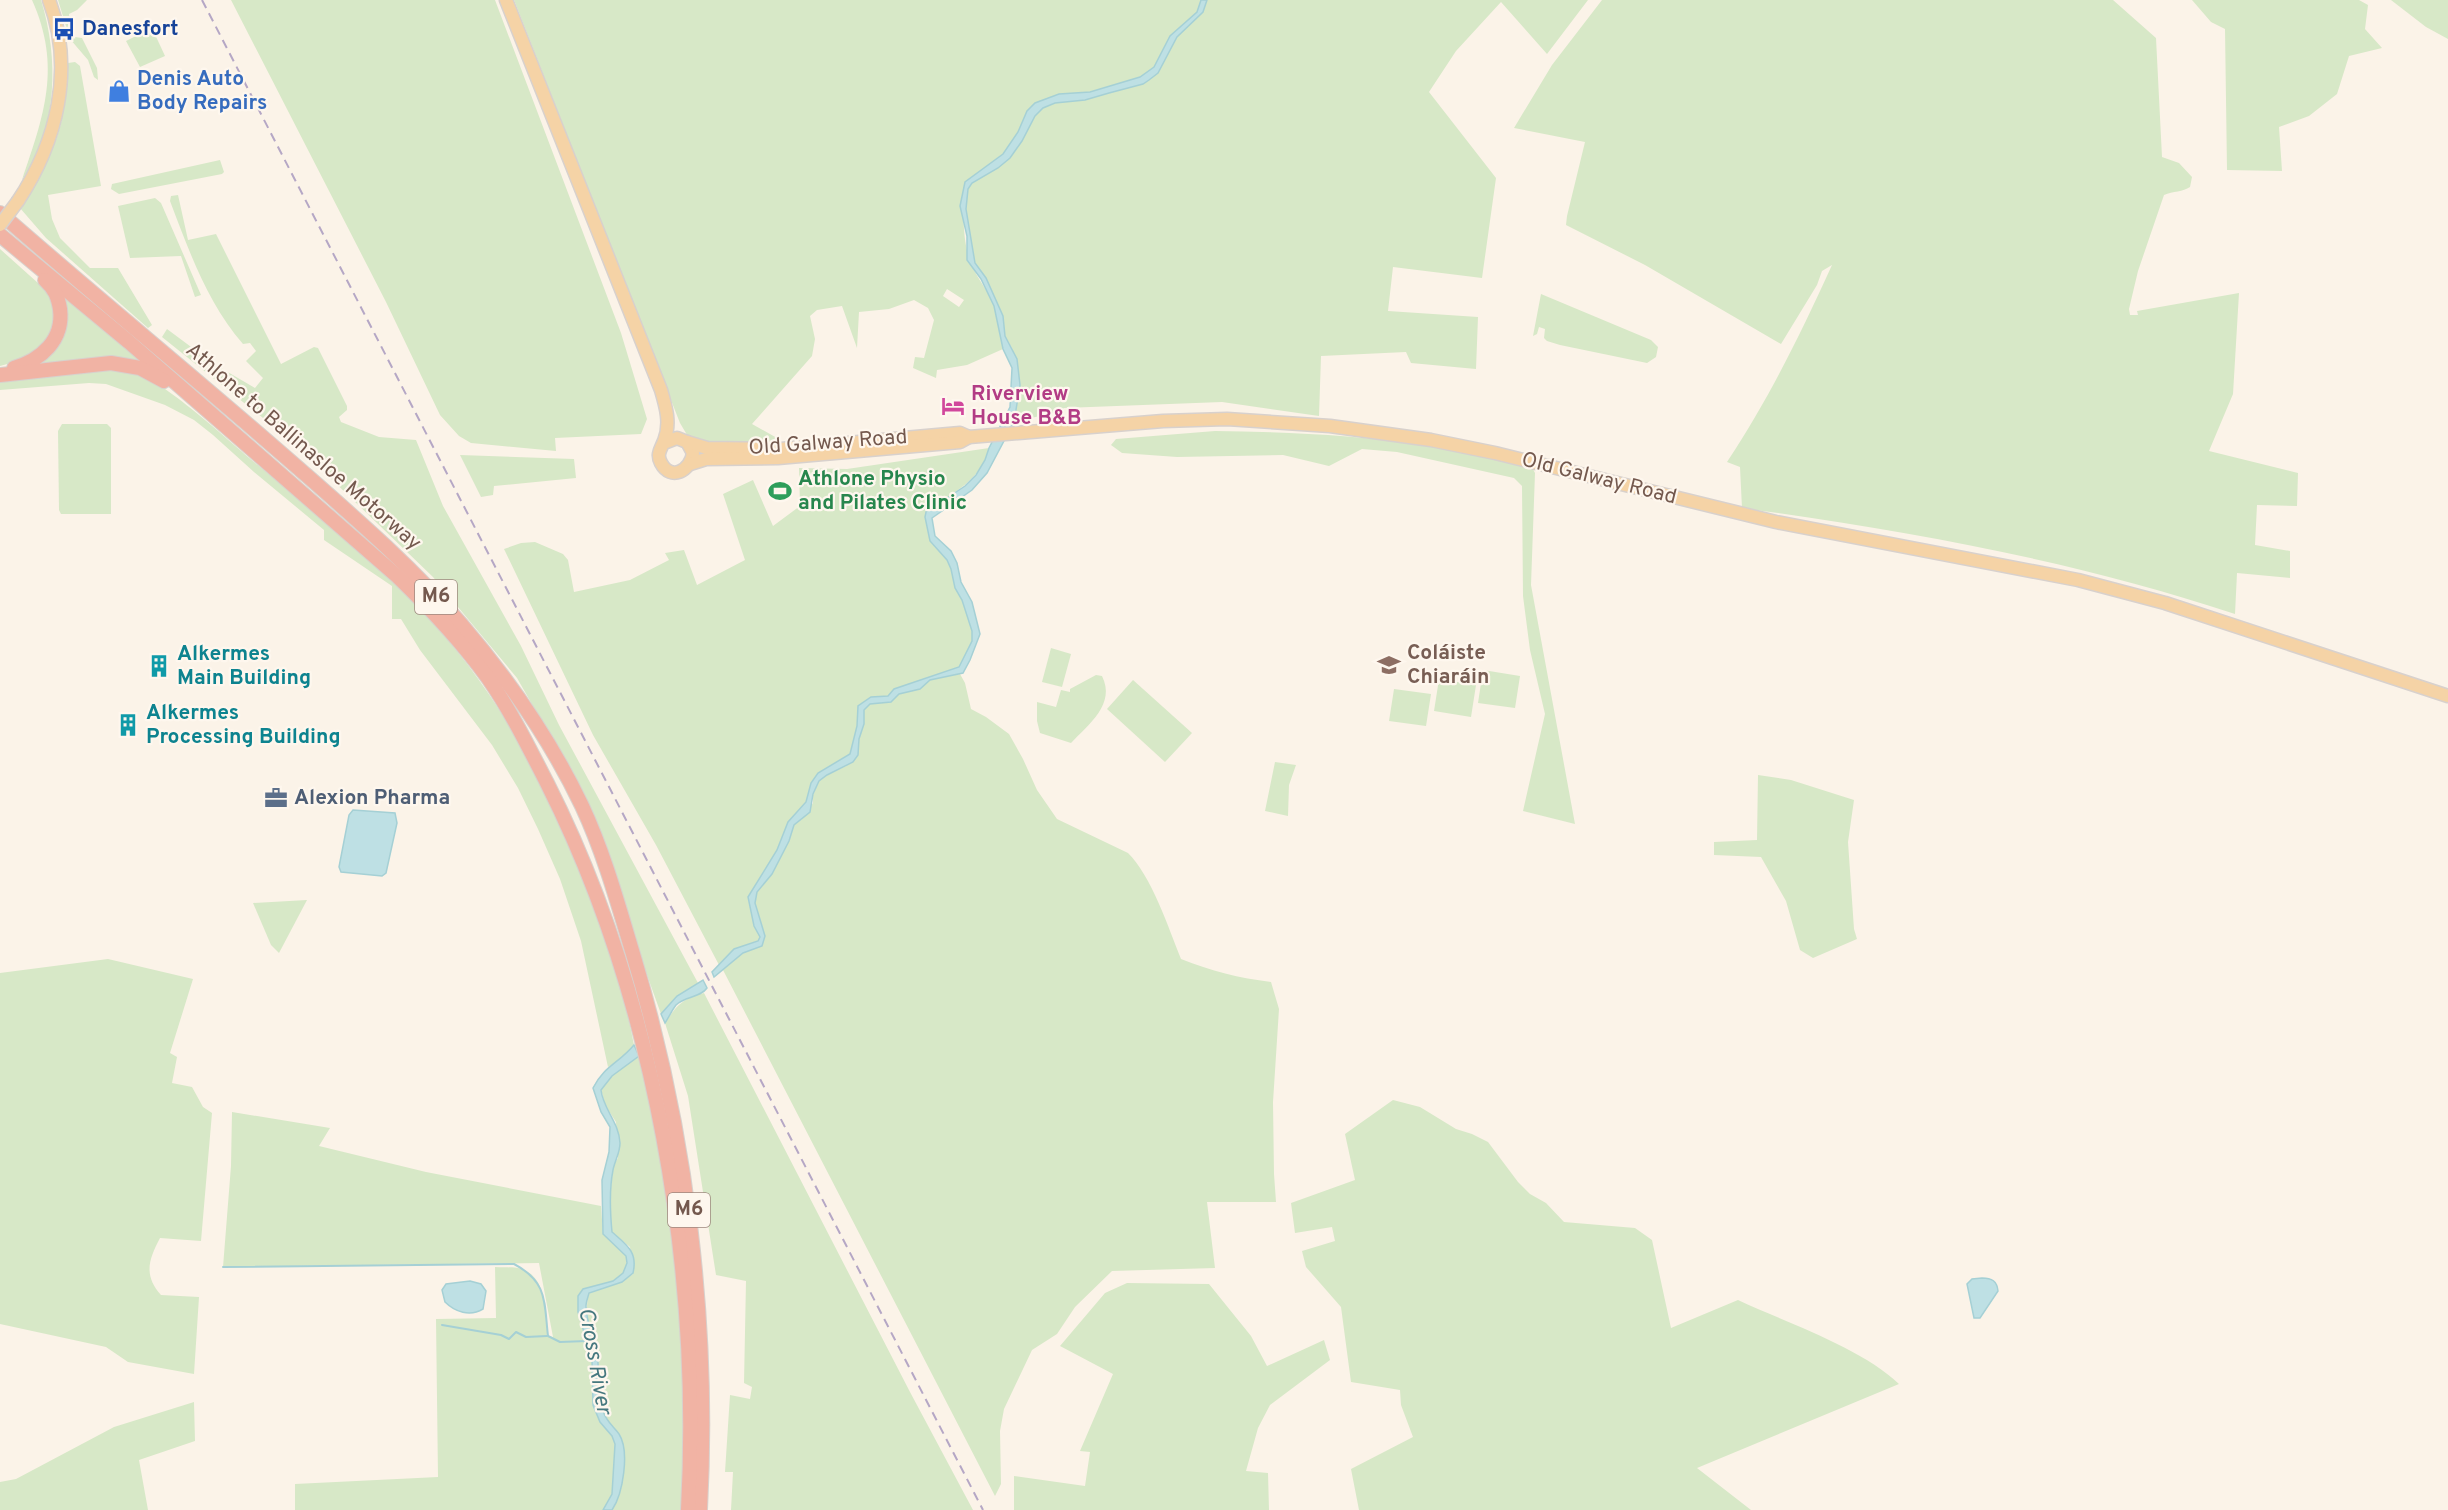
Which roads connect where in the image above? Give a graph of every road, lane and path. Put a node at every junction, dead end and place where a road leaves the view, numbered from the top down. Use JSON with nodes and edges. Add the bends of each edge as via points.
{"nodes":[{"id":1,"x":49,"y":0,"type":"edge"},
{"id":2,"x":507,"y":0,"type":"edge"},
{"id":3,"x":0,"y":213,"type":"edge"},
{"id":4,"x":0,"y":225,"type":"edge"},
{"id":5,"x":0,"y":235,"type":"edge"},
{"id":6,"x":0,"y":241,"type":"edge"},
{"id":7,"x":0,"y":373,"type":"edge"},
{"id":8,"x":196,"y":401,"type":"junction"},
{"id":9,"x":667,"y":411,"type":"junction"},
{"id":10,"x":969,"y":436,"type":"junction"},
{"id":11,"x":685,"y":441,"type":"junction"},
{"id":12,"x":664,"y":443,"type":"junction"},
{"id":13,"x":690,"y":464,"type":"junction"},
{"id":14,"x":2448,"y":696,"type":"edge"},
{"id":15,"x":688,"y":1510,"type":"edge"},
{"id":16,"x":700,"y":1510,"type":"edge"}],
"edges":[{"from":1,"to":4,"type":"main road","bridge":true,"via":[[61,52],[60,99],[36,172]]},
{"from":2,"to":9,"type":"main road"},
{"from":3,"to":16,"type":"highway","name":"Athlone to Ballinasloe Motorway","number":"M6","via":[[288,459],[421,580],[497,669],[546,739],[581,806],[603,860],[664,1070],[689,1209],[702,1356]]},
{"from":5,"to":8,"type":"highway","name":"Athlone to Ballinasloe Motorway","number":"M6"},
{"from":6,"to":7,"type":"highway","via":[[55,291],[61,321],[52,344],[35,359]]},
{"from":7,"to":8,"type":"highway","via":[[121,364],[151,373]]},
{"from":8,"to":15,"type":"highway","name":"Athlone to Ballinasloe Motorway","number":"M6","via":[[397,576],[460,642],[512,717],[576,843],[631,1002],[649,1070],[678,1224],[690,1360]]},
{"from":9,"to":11,"type":"main road"},
{"from":9,"to":12,"type":"main road"},
{"from":10,"to":11,"type":"main road","name":"Old Galway Road","via":[[960,433],[781,449],[707,448]]},
{"from":10,"to":13,"type":"main road","name":"Old Galway Road","via":[[960,442],[778,458],[706,459]]},
{"from":10,"to":14,"type":"main road","name":"Old Galway Road","via":[[1227,419],[1341,427],[1431,440],[1776,522],[2017,567],[2135,595]]},
{"from":11,"to":12,"type":"main road","via":[[670,439]]},
{"from":11,"to":13,"type":"main road","via":[[693,453]]},
{"from":12,"to":13,"type":"main road","via":[[659,458],[667,470],[684,471]]}]}
